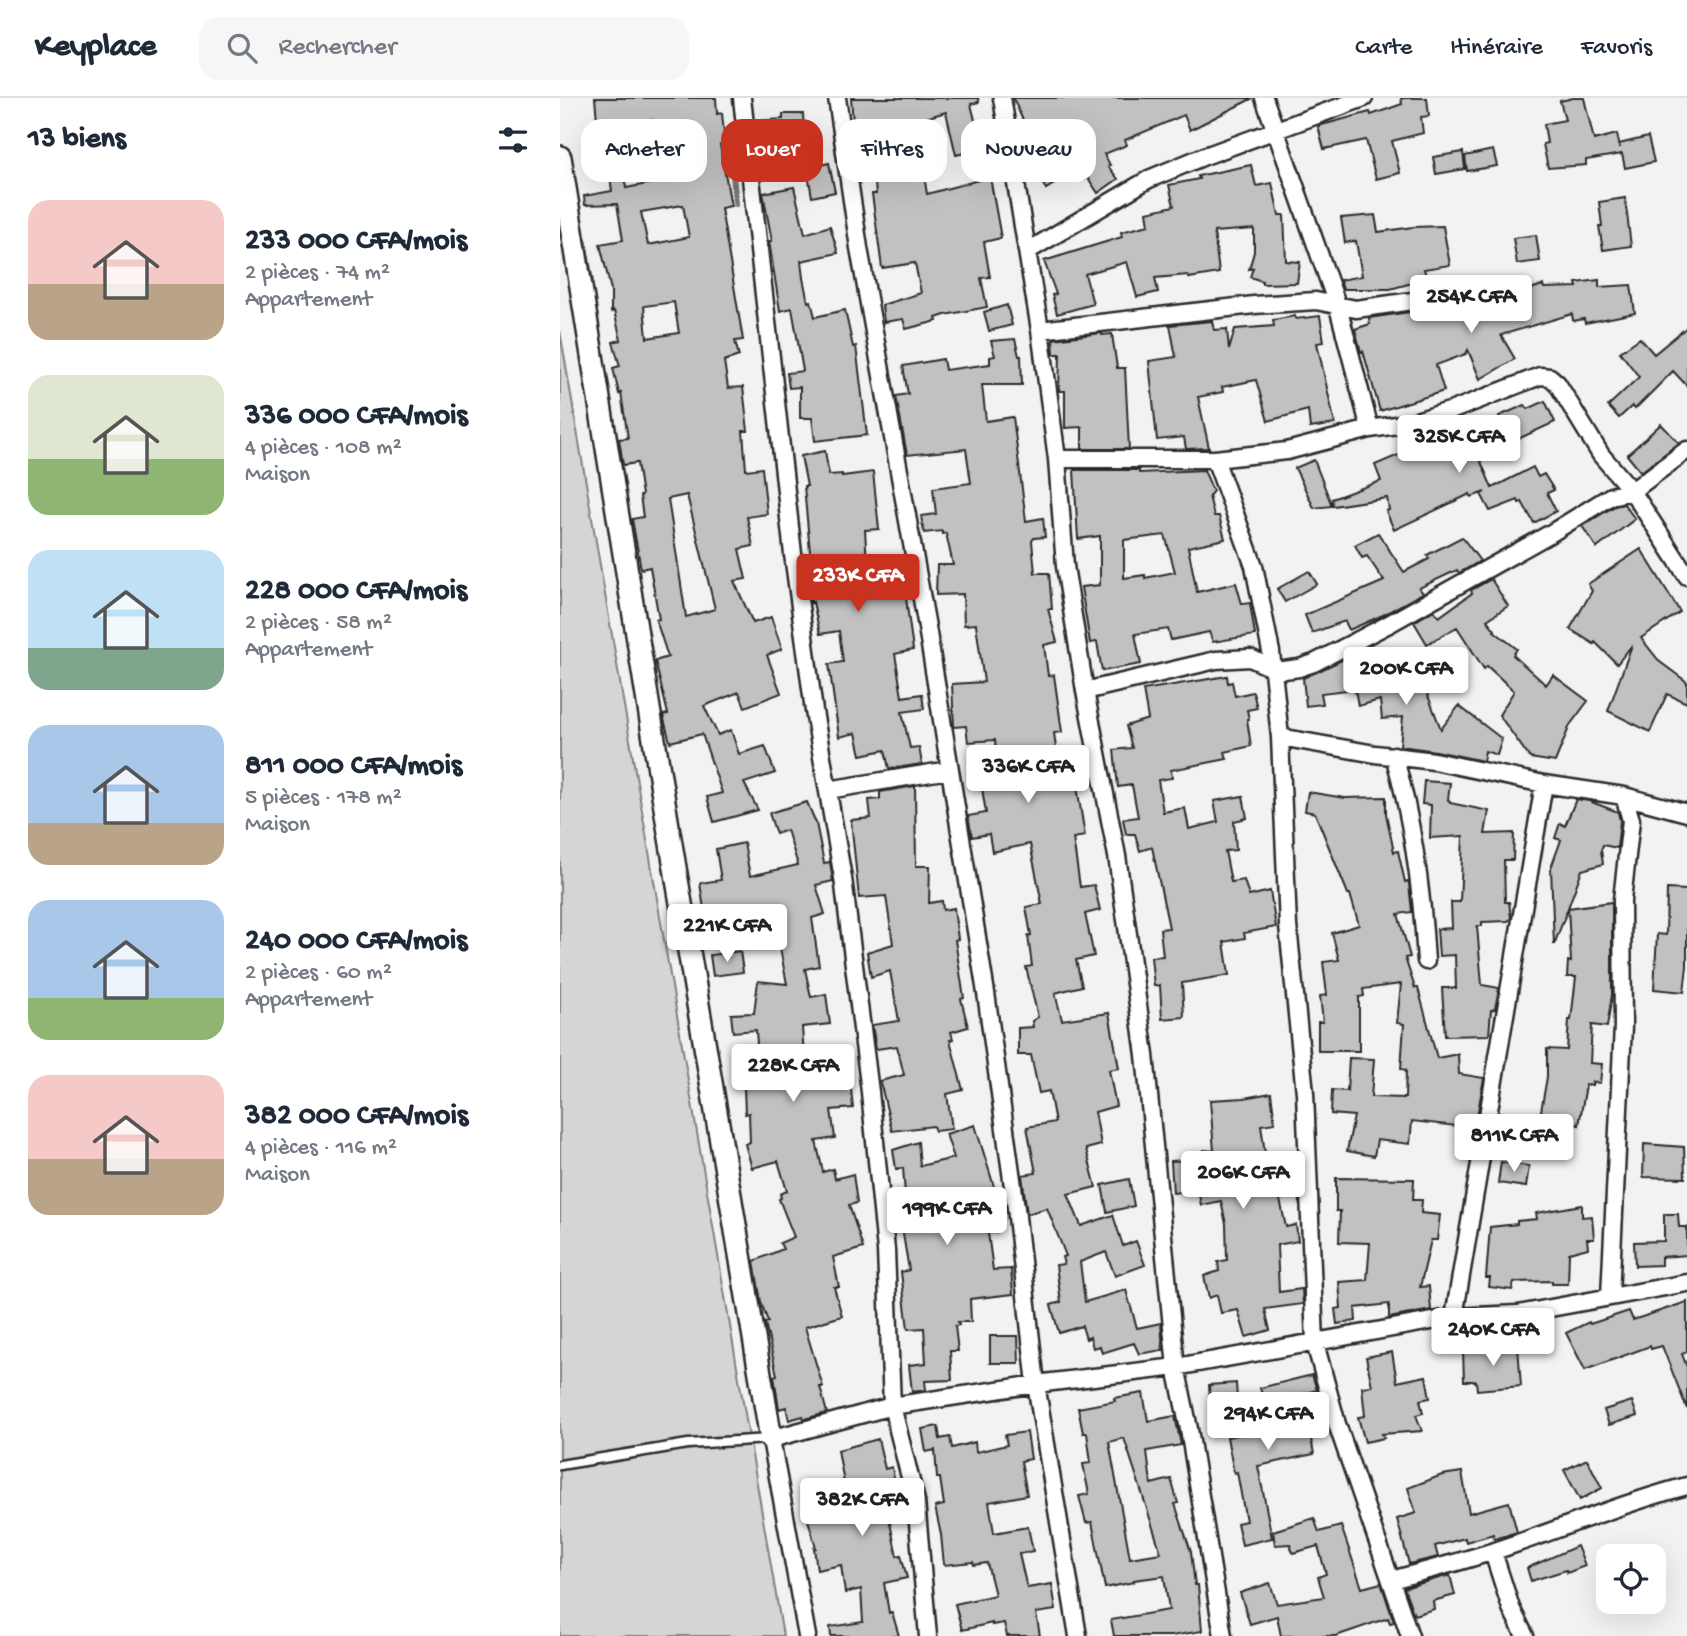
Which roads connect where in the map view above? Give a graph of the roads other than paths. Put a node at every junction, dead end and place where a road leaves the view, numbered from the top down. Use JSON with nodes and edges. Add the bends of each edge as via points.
{"nodes":[{"id":1,"x":742,"y":98,"type":"edge"},
{"id":2,"x":837,"y":98,"type":"edge"},
{"id":3,"x":1002,"y":98,"type":"edge"},
{"id":4,"x":1264,"y":98,"type":"edge"},
{"id":5,"x":1364,"y":98,"type":"edge"},
{"id":6,"x":1276,"y":131,"type":"junction"},
{"id":7,"x":560,"y":158,"type":"edge"},
{"id":8,"x":1028,"y":251,"type":"junction"},
{"id":9,"x":1476,"y":292,"type":"dead end"},
{"id":10,"x":1338,"y":307,"type":"junction"},
{"id":11,"x":1040,"y":330,"type":"junction"},
{"id":12,"x":1370,"y":429,"type":"junction"},
{"id":13,"x":1687,"y":450,"type":"edge"},
{"id":14,"x":1056,"y":458,"type":"junction"},
{"id":15,"x":1215,"y":459,"type":"junction"},
{"id":16,"x":1632,"y":491,"type":"junction"},
{"id":17,"x":1687,"y":576,"type":"edge"},
{"id":18,"x":1272,"y":668,"type":"junction"},
{"id":19,"x":1085,"y":691,"type":"junction"},
{"id":20,"x":1280,"y":737,"type":"junction"},
{"id":21,"x":1394,"y":755,"type":"junction"},
{"id":22,"x":948,"y":770,"type":"junction"},
{"id":23,"x":1544,"y":784,"type":"junction"},
{"id":24,"x":828,"y":790,"type":"junction"},
{"id":25,"x":1624,"y":796,"type":"junction"},
{"id":26,"x":1687,"y":813,"type":"edge"},
{"id":27,"x":1426,"y":961,"type":"dead end"},
{"id":28,"x":1687,"y":1283,"type":"edge"},
{"id":29,"x":1610,"y":1296,"type":"junction"},
{"id":30,"x":1454,"y":1317,"type":"junction"},
{"id":31,"x":1315,"y":1343,"type":"junction"},
{"id":32,"x":1176,"y":1367,"type":"junction"},
{"id":33,"x":1036,"y":1384,"type":"junction"},
{"id":34,"x":892,"y":1406,"type":"junction"},
{"id":35,"x":771,"y":1439,"type":"junction"},
{"id":36,"x":560,"y":1465,"type":"edge"},
{"id":37,"x":1687,"y":1486,"type":"edge"},
{"id":38,"x":1493,"y":1552,"type":"junction"},
{"id":39,"x":1391,"y":1580,"type":"junction"},
{"id":40,"x":807,"y":1636,"type":"edge"},
{"id":41,"x":928,"y":1636,"type":"edge"},
{"id":42,"x":1078,"y":1636,"type":"edge"},
{"id":43,"x":1223,"y":1636,"type":"edge"},
{"id":44,"x":1410,"y":1636,"type":"edge"},
{"id":45,"x":1525,"y":1636,"type":"edge"}],
"edges":[{"from":1,"to":24,"type":"street","via":[[793,554]]},
{"from":2,"to":22,"type":"street"},
{"from":3,"to":8,"type":"street"},
{"from":4,"to":6,"type":"street"},
{"from":5,"to":6,"type":"street"},
{"from":6,"to":8,"type":"street","via":[[1149,179]]},
{"from":6,"to":10,"type":"street"},
{"from":7,"to":35,"type":"main road"},
{"from":8,"to":11,"type":"street"},
{"from":9,"to":10,"type":"street","via":[[1404,304]]},
{"from":10,"to":11,"type":"street","via":[[1316,301],[1254,305]]},
{"from":10,"to":12,"type":"street"},
{"from":11,"to":14,"type":"street"},
{"from":12,"to":15,"type":"street","via":[[1287,451]]},
{"from":12,"to":16,"type":"street","via":[[1409,423],[1540,376],[1550,377],[1601,455]]},
{"from":13,"to":16,"type":"street"},
{"from":14,"to":15,"type":"street"},
{"from":14,"to":19,"type":"street","via":[[1065,566]]},
{"from":15,"to":18,"type":"street","via":[[1254,566]]},
{"from":16,"to":17,"type":"street"},
{"from":16,"to":18,"type":"street","via":[[1611,496],[1314,663]]},
{"from":18,"to":19,"type":"street","via":[[1250,658],[1216,660]]},
{"from":18,"to":20,"type":"street"},
{"from":19,"to":32,"type":"street","via":[[1117,856],[1143,1042]]},
{"from":20,"to":21,"type":"street"},
{"from":20,"to":31,"type":"street","via":[[1288,926],[1305,1093]]},
{"from":21,"to":23,"type":"street"},
{"from":21,"to":27,"type":"street","via":[[1422,899]]},
{"from":22,"to":24,"type":"street"},
{"from":22,"to":33,"type":"street","via":[[986,993]]},
{"from":23,"to":25,"type":"street"},
{"from":23,"to":30,"type":"street"},
{"from":24,"to":34,"type":"street","via":[[872,1105],[886,1250]]},
{"from":25,"to":26,"type":"street"},
{"from":25,"to":29,"type":"street","via":[[1631,820],[1622,900],[1623,1026]]},
{"from":28,"to":29,"type":"street"},
{"from":29,"to":30,"type":"street","via":[[1518,1314]]},
{"from":30,"to":31,"type":"street"},
{"from":31,"to":32,"type":"street"},
{"from":31,"to":39,"type":"street","via":[[1337,1424]]},
{"from":32,"to":33,"type":"street"},
{"from":32,"to":43,"type":"street"},
{"from":33,"to":34,"type":"street"},
{"from":33,"to":42,"type":"street"},
{"from":34,"to":35,"type":"street"},
{"from":34,"to":41,"type":"street","via":[[916,1501]]},
{"from":35,"to":36,"type":"lane","via":[[688,1444]]},
{"from":35,"to":40,"type":"street"},
{"from":37,"to":38,"type":"street","via":[[1637,1499]]},
{"from":38,"to":39,"type":"street"},
{"from":38,"to":45,"type":"street"},
{"from":39,"to":44,"type":"street"}]}
